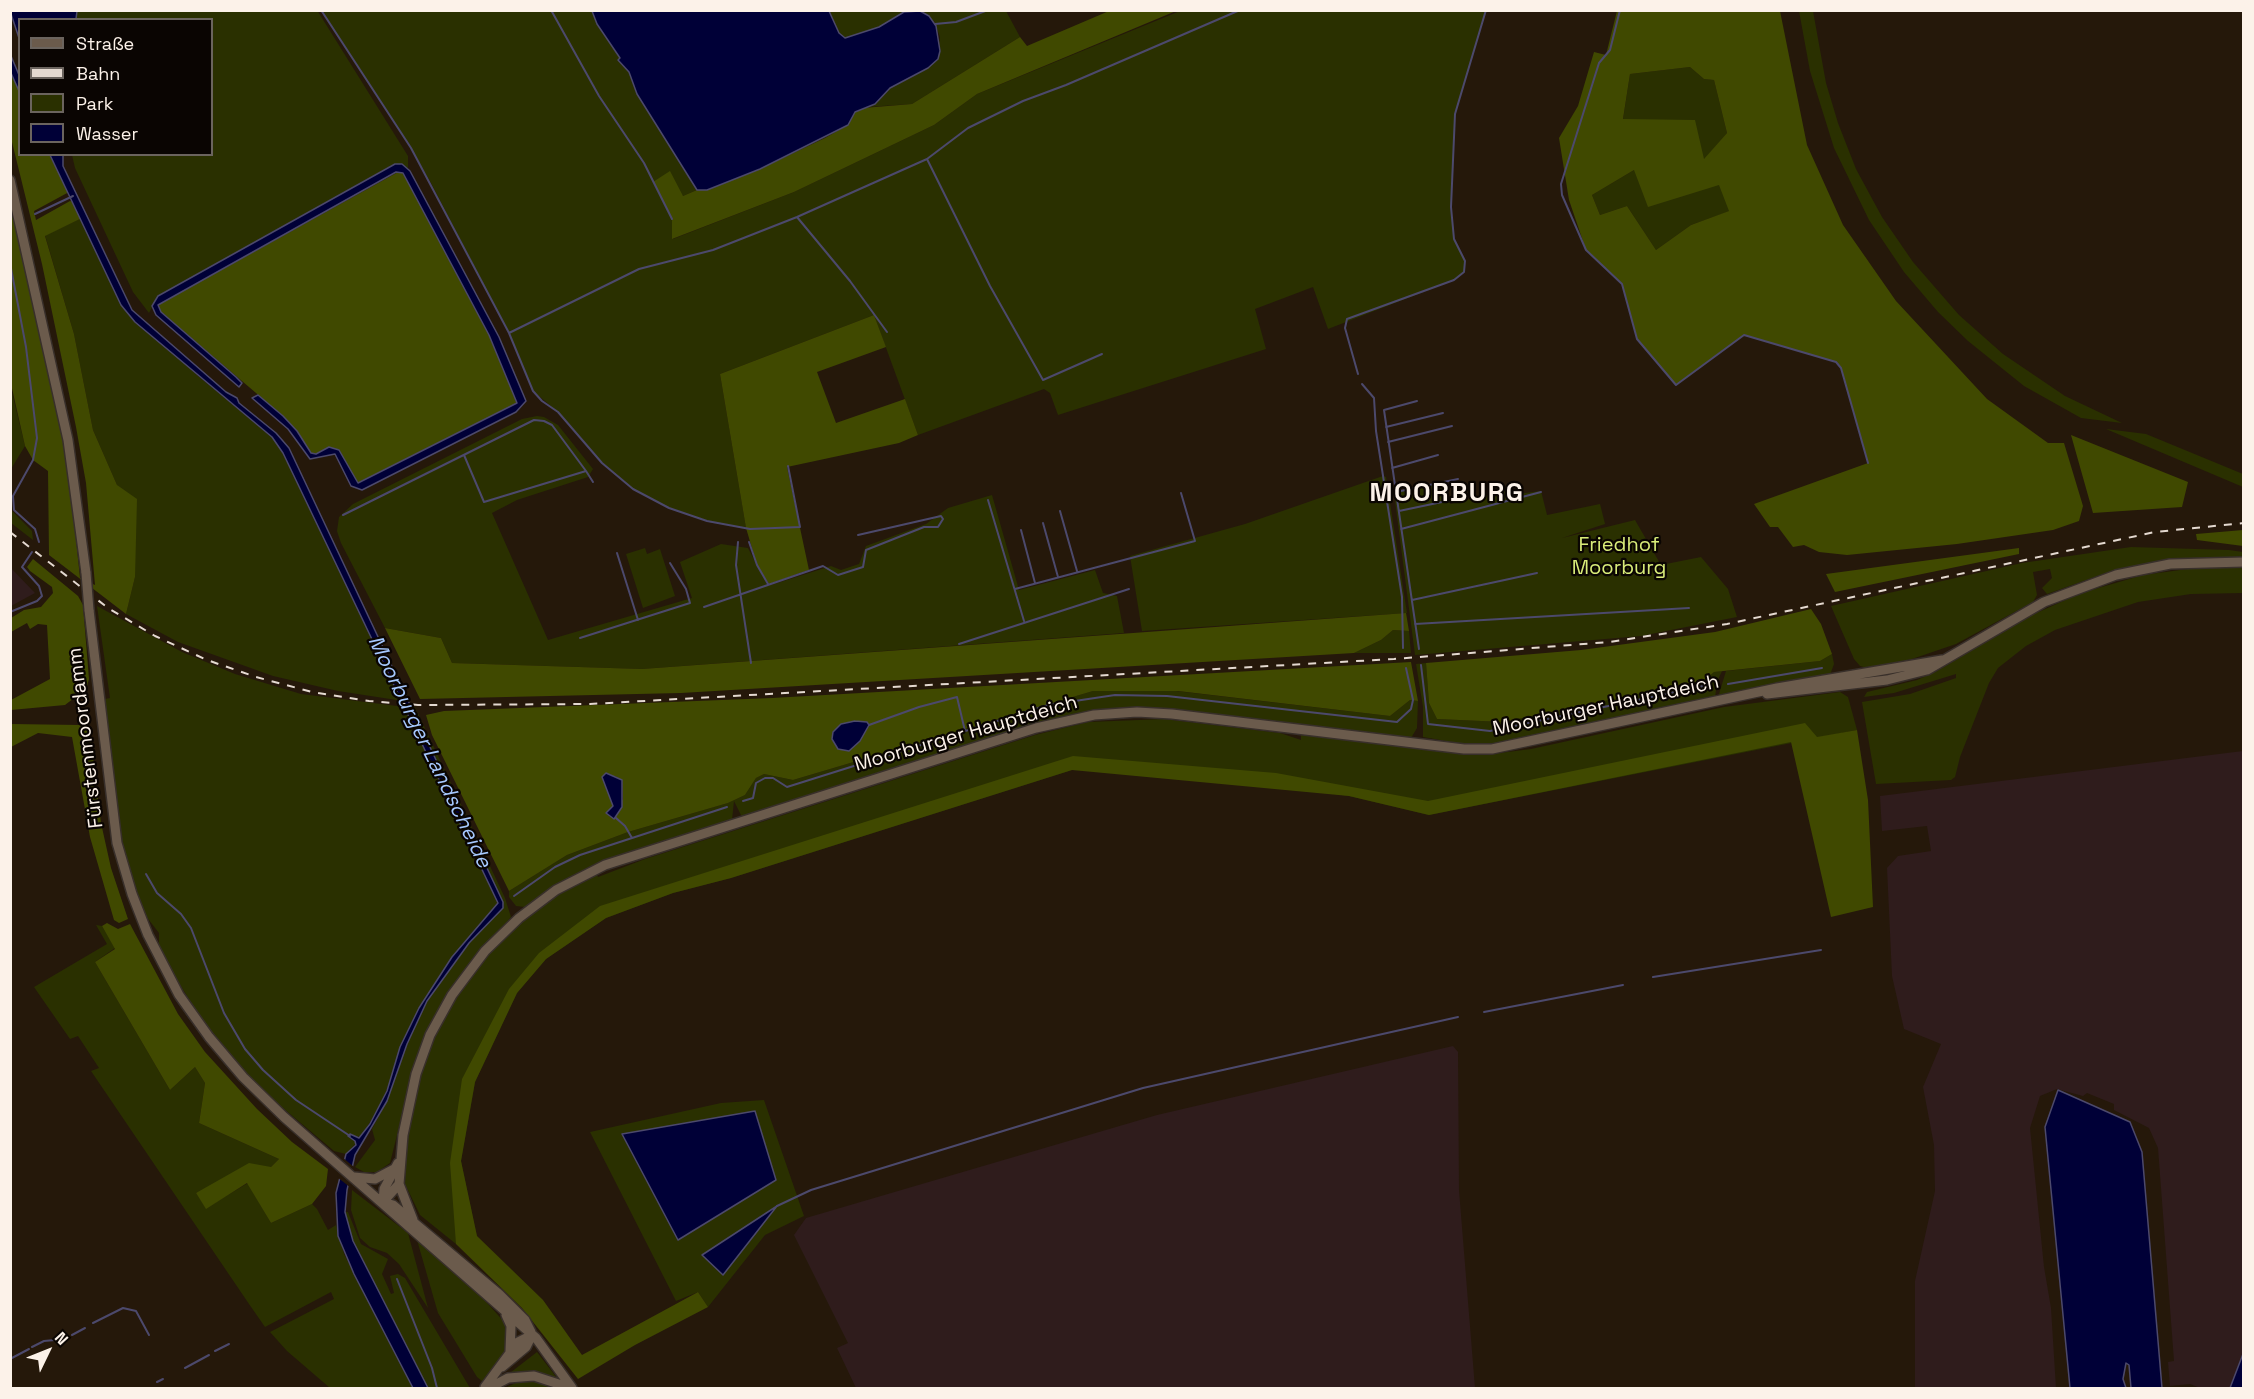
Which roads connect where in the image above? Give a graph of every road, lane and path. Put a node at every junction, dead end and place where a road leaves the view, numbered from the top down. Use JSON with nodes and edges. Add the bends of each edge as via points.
{"nodes":[{"id":1,"x":10,"y":180,"type":"edge"},
{"id":2,"x":2244,"y":562,"type":"edge"},
{"id":3,"x":1942,"y":660,"type":"junction"},
{"id":4,"x":1851,"y":675,"type":"junction"},
{"id":5,"x":1853,"y":685,"type":"junction"},
{"id":6,"x":1756,"y":694,"type":"junction"},
{"id":7,"x":398,"y":1163,"type":"junction"},
{"id":8,"x":368,"y":1184,"type":"junction"},
{"id":9,"x":399,"y":1184,"type":"junction"},
{"id":10,"x":383,"y":1202,"type":"junction"},
{"id":11,"x":416,"y":1225,"type":"junction"},
{"id":12,"x":502,"y":1308,"type":"junction"},
{"id":13,"x":532,"y":1335,"type":"junction"},
{"id":14,"x":510,"y":1351,"type":"junction"},
{"id":15,"x":499,"y":1370,"type":"junction"},
{"id":16,"x":487,"y":1389,"type":"edge"},
{"id":17,"x":572,"y":1389,"type":"edge"}],
"edges":[{"from":1,"to":8,"type":"main road","name":"Fürstenmoordamm","bridge":true,"via":[[68,440],[117,843],[129,885],[148,935],[179,995],[209,1037],[260,1095],[332,1159]]},
{"from":2,"to":3,"type":"main road","name":"Moorburger Hauptdeich","via":[[2170,564],[2098,580],[2028,609]]},
{"from":3,"to":4,"type":"main road","name":"Moorburger Hauptdeich"},
{"from":3,"to":5,"type":"main road","name":"Moorburger Hauptdeich","via":[[1912,675]]},
{"from":4,"to":5,"type":"main road"},
{"from":4,"to":6,"type":"main road","name":"Moorburger Hauptdeich"},
{"from":5,"to":6,"type":"main road","name":"Moorburger Hauptdeich"},
{"from":6,"to":7,"type":"main road","name":"Moorburger Hauptdeich","via":[[1519,745],[1483,749],[1172,714],[1094,715],[1036,728],[605,865],[556,890],[519,918],[485,951],[452,995],[430,1035],[416,1074]]},
{"from":7,"to":8,"type":"main road"},
{"from":7,"to":9,"type":"main road","name":"Moorburger Hauptdeich"},
{"from":7,"to":10,"type":"main road","name":"Moorburger Hauptdeich","via":[[384,1189]]},
{"from":8,"to":10,"type":"main road","name":"Fürstenmoordamm"},
{"from":9,"to":10,"type":"main road"},
{"from":9,"to":11,"type":"main road"},
{"from":10,"to":11,"type":"main road","name":"Fürstenmoordamm","via":[[393,1205]]},
{"from":10,"to":12,"type":"main road","name":"Fürstenmoordamm"},
{"from":11,"to":13,"type":"main road","name":"Fürstenmoordamm","via":[[510,1304]]},
{"from":12,"to":13,"type":"main road","name":"Fürstenmoordamm"},
{"from":12,"to":14,"type":"main road","via":[[511,1326]]},
{"from":13,"to":14,"type":"main road","via":[[524,1337]]},
{"from":13,"to":15,"type":"main road","via":[[526,1347]]},
{"from":13,"to":17,"type":"main road"},
{"from":14,"to":15,"type":"main road"},
{"from":15,"to":16,"type":"main road"},
{"from":16,"to":17,"type":"main road","via":[[508,1378],[534,1376]]}]}
